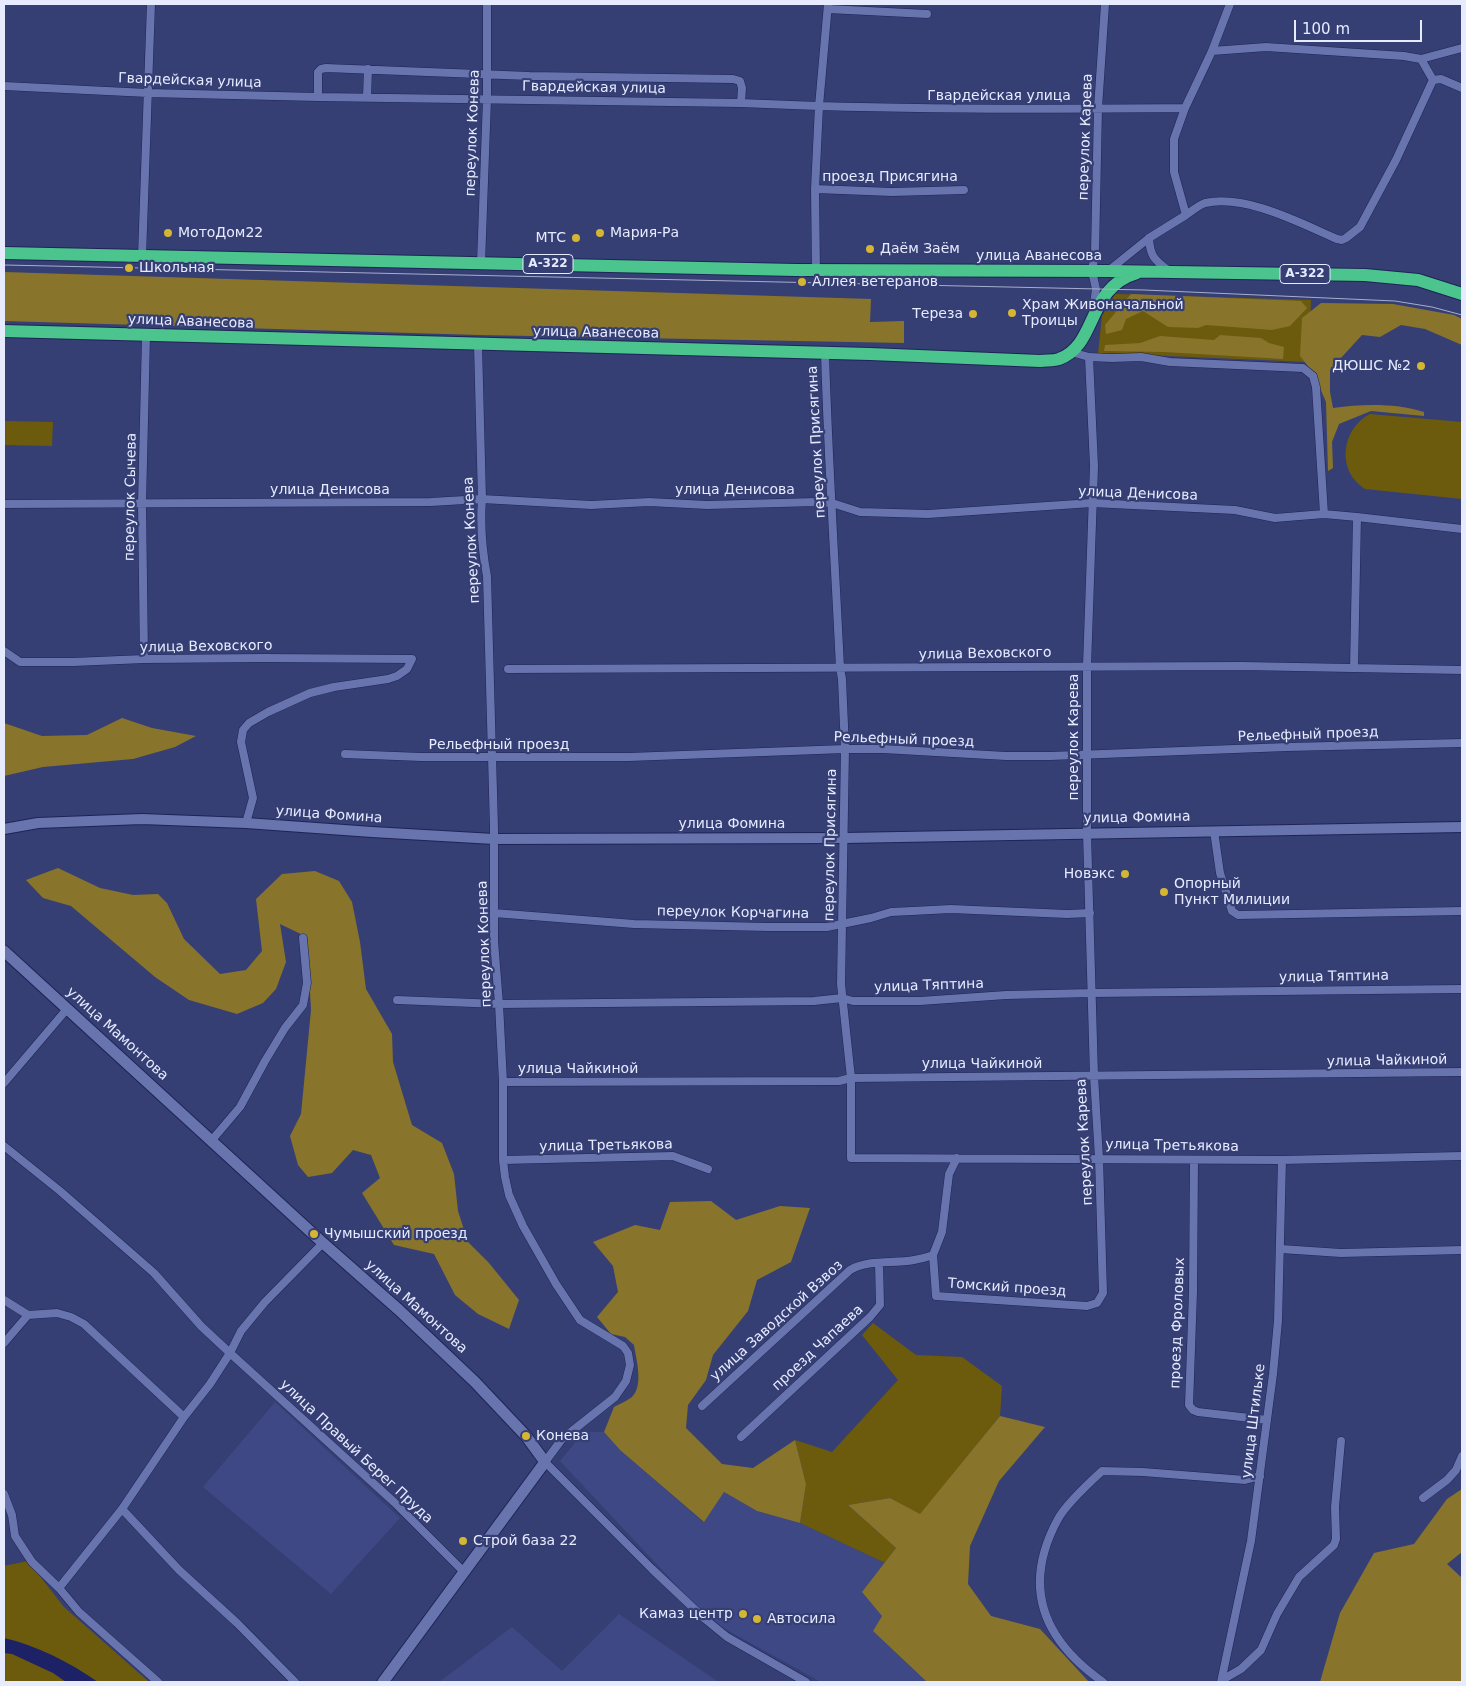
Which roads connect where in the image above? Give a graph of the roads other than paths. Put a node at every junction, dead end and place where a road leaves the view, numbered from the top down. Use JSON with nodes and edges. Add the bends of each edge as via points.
{"nodes":[{"id":1,"x":151,"y":4,"type":"edge"},
{"id":2,"x":487,"y":4,"type":"edge"},
{"id":3,"x":1105,"y":4,"type":"edge"},
{"id":4,"x":1230,"y":4,"type":"edge"},
{"id":5,"x":828,"y":6,"type":"edge"},
{"id":6,"x":927,"y":14,"type":"dead end"},
{"id":7,"x":1462,"y":48,"type":"edge"},
{"id":8,"x":1212,"y":51,"type":"junction"},
{"id":9,"x":1421,"y":59,"type":"junction"},
{"id":10,"x":368,"y":69,"type":"junction"},
{"id":11,"x":487,"y":74,"type":"junction"},
{"id":12,"x":1433,"y":80,"type":"junction"},
{"id":13,"x":4,"y":86,"type":"edge"},
{"id":14,"x":1462,"y":88,"type":"edge"},
{"id":15,"x":148,"y":93,"type":"junction"},
{"id":16,"x":318,"y":97,"type":"junction"},
{"id":17,"x":367,"y":97,"type":"junction"},
{"id":18,"x":487,"y":99,"type":"junction"},
{"id":19,"x":741,"y":103,"type":"junction"},
{"id":20,"x":818,"y":106,"type":"junction"},
{"id":21,"x":1098,"y":108,"type":"junction"},
{"id":22,"x":1185,"y":108,"type":"junction"},
{"id":23,"x":815,"y":189,"type":"junction"},
{"id":24,"x":964,"y":190,"type":"dead end"},
{"id":25,"x":1186,"y":215,"type":"junction"},
{"id":26,"x":1149,"y":238,"type":"junction"},
{"id":27,"x":4,"y":253,"type":"edge"},
{"id":28,"x":142,"y":256,"type":"junction"},
{"id":29,"x":481,"y":263,"type":"junction"},
{"id":30,"x":816,"y":271,"type":"junction"},
{"id":31,"x":1108,"y":271,"type":"junction"},
{"id":32,"x":1144,"y":271,"type":"junction"},
{"id":33,"x":1169,"y":271,"type":"junction"},
{"id":34,"x":1092,"y":272,"type":"junction"},
{"id":35,"x":1462,"y":294,"type":"edge"},
{"id":36,"x":1091,"y":322,"type":"junction"},
{"id":37,"x":4,"y":331,"type":"edge"},
{"id":38,"x":146,"y":336,"type":"junction"},
{"id":39,"x":478,"y":345,"type":"junction"},
{"id":40,"x":1071,"y":352,"type":"junction"},
{"id":41,"x":825,"y":353,"type":"junction"},
{"id":42,"x":1089,"y":357,"type":"junction"},
{"id":43,"x":482,"y":499,"type":"junction"},
{"id":44,"x":142,"y":503,"type":"junction"},
{"id":45,"x":832,"y":503,"type":"junction"},
{"id":46,"x":1092,"y":503,"type":"junction"},
{"id":47,"x":4,"y":504,"type":"edge"},
{"id":48,"x":1324,"y":514,"type":"junction"},
{"id":49,"x":1357,"y":517,"type":"junction"},
{"id":50,"x":1462,"y":529,"type":"edge"},
{"id":51,"x":4,"y":651,"type":"edge"},
{"id":52,"x":144,"y":659,"type":"junction"},
{"id":53,"x":1087,"y":666,"type":"junction"},
{"id":54,"x":840,"y":668,"type":"junction"},
{"id":55,"x":1354,"y":668,"type":"junction"},
{"id":56,"x":508,"y":669,"type":"dead end"},
{"id":57,"x":1462,"y":670,"type":"edge"},
{"id":58,"x":1462,"y":743,"type":"edge"},
{"id":59,"x":845,"y":749,"type":"junction"},
{"id":60,"x":345,"y":754,"type":"dead end"},
{"id":61,"x":1086,"y":755,"type":"junction"},
{"id":62,"x":492,"y":758,"type":"junction"},
{"id":63,"x":246,"y":823,"type":"junction"},
{"id":64,"x":1462,"y":828,"type":"edge"},
{"id":65,"x":4,"y":829,"type":"edge"},
{"id":66,"x":1214,"y":831,"type":"junction"},
{"id":67,"x":1087,"y":833,"type":"junction"},
{"id":68,"x":844,"y":838,"type":"junction"},
{"id":69,"x":494,"y":839,"type":"junction"},
{"id":70,"x":1462,"y":911,"type":"edge"},
{"id":71,"x":494,"y":913,"type":"junction"},
{"id":72,"x":1090,"y":913,"type":"junction"},
{"id":73,"x":842,"y":923,"type":"junction"},
{"id":74,"x":303,"y":938,"type":"dead end"},
{"id":75,"x":4,"y":951,"type":"edge"},
{"id":76,"x":1462,"y":989,"type":"edge"},
{"id":77,"x":1092,"y":993,"type":"junction"},
{"id":78,"x":842,"y":998,"type":"junction"},
{"id":79,"x":397,"y":1000,"type":"dead end"},
{"id":80,"x":499,"y":1004,"type":"junction"},
{"id":81,"x":67,"y":1009,"type":"junction"},
{"id":82,"x":1462,"y":1072,"type":"edge"},
{"id":83,"x":1094,"y":1076,"type":"junction"},
{"id":84,"x":851,"y":1078,"type":"junction"},
{"id":85,"x":503,"y":1082,"type":"junction"},
{"id":86,"x":4,"y":1083,"type":"edge"},
{"id":87,"x":212,"y":1140,"type":"junction"},
{"id":88,"x":4,"y":1146,"type":"edge"},
{"id":89,"x":1462,"y":1156,"type":"edge"},
{"id":90,"x":851,"y":1158,"type":"joint"},
{"id":91,"x":958,"y":1158,"type":"junction"},
{"id":92,"x":1099,"y":1158,"type":"junction"},
{"id":93,"x":503,"y":1160,"type":"junction"},
{"id":94,"x":1194,"y":1160,"type":"junction"},
{"id":95,"x":1282,"y":1160,"type":"junction"},
{"id":96,"x":708,"y":1169,"type":"dead end"},
{"id":97,"x":323,"y":1243,"type":"junction"},
{"id":98,"x":1281,"y":1249,"type":"junction"},
{"id":99,"x":1462,"y":1250,"type":"edge"},
{"id":100,"x":933,"y":1255,"type":"junction"},
{"id":101,"x":879,"y":1263,"type":"junction"},
{"id":102,"x":4,"y":1300,"type":"edge"},
{"id":103,"x":1087,"y":1306,"type":"joint"},
{"id":104,"x":28,"y":1315,"type":"junction"},
{"id":105,"x":4,"y":1344,"type":"edge"},
{"id":106,"x":230,"y":1353,"type":"junction"},
{"id":107,"x":702,"y":1406,"type":"dead end"},
{"id":108,"x":184,"y":1417,"type":"junction"},
{"id":109,"x":1267,"y":1420,"type":"junction"},
{"id":110,"x":741,"y":1437,"type":"dead end"},
{"id":111,"x":1341,"y":1441,"type":"dead end"},
{"id":112,"x":1462,"y":1456,"type":"edge"},
{"id":113,"x":545,"y":1462,"type":"junction"},
{"id":114,"x":1260,"y":1476,"type":"junction"},
{"id":115,"x":4,"y":1494,"type":"edge"},
{"id":116,"x":1423,"y":1498,"type":"dead end"},
{"id":117,"x":122,"y":1509,"type":"junction"},
{"id":118,"x":463,"y":1571,"type":"junction"},
{"id":119,"x":59,"y":1588,"type":"junction"},
{"id":120,"x":1221,"y":1681,"type":"edge"},
{"id":121,"x":158,"y":1682,"type":"edge"},
{"id":122,"x":295,"y":1682,"type":"edge"},
{"id":123,"x":383,"y":1682,"type":"edge"},
{"id":124,"x":806,"y":1682,"type":"edge"},
{"id":125,"x":1104,"y":1682,"type":"edge"}],
"edges":[{"from":1,"to":15,"type":"street"},
{"from":2,"to":11,"type":"street","name":"переулок Конева"},
{"from":3,"to":21,"type":"street","name":"переулок Карева"},
{"from":4,"to":8,"type":"street"},
{"from":5,"to":6,"type":"street"},
{"from":5,"to":20,"type":"street"},
{"from":7,"to":9,"type":"street"},
{"from":8,"to":9,"type":"street","via":[[1266,47]]},
{"from":8,"to":22,"type":"street"},
{"from":9,"to":12,"type":"street"},
{"from":10,"to":11,"type":"street"},
{"from":10,"to":16,"type":"street","via":[[321,69],[318,72]]},
{"from":10,"to":17,"type":"street"},
{"from":11,"to":18,"type":"street","name":"переулок Конева"},
{"from":11,"to":19,"type":"street","via":[[734,79],[740,81]]},
{"from":12,"to":14,"type":"street","via":[[1441,79]]},
{"from":12,"to":25,"type":"street","via":[[1360,227],[1346,238],[1342,240],[1243,203],[1203,204]]},
{"from":13,"to":15,"type":"street","name":"Гвардейская улица"},
{"from":15,"to":16,"type":"street","name":"Гвардейская улица"},
{"from":15,"to":28,"type":"street"},
{"from":16,"to":17,"type":"street","name":"Гвардейская улица"},
{"from":17,"to":18,"type":"street","name":"Гвардейская улица"},
{"from":18,"to":19,"type":"street","name":"Гвардейская улица"},
{"from":18,"to":29,"type":"street","name":"переулок Конева"},
{"from":19,"to":20,"type":"street","name":"Гвардейская улица"},
{"from":20,"to":21,"type":"street","name":"Гвардейская улица"},
{"from":20,"to":23,"type":"street"},
{"from":21,"to":22,"type":"street","name":"Гвардейская улица"},
{"from":21,"to":34,"type":"street","name":"переулок Карева"},
{"from":22,"to":25,"type":"street","via":[[1174,139],[1174,172]]},
{"from":23,"to":24,"type":"street","name":"проезд Присягина"},
{"from":23,"to":30,"type":"street"},
{"from":25,"to":26,"type":"street"},
{"from":26,"to":31,"type":"street"},
{"from":26,"to":33,"type":"street","via":[[1155,260]]},
{"from":27,"to":28,"type":"highway","name":"улица Аванесова","number":"А-322"},
{"from":28,"to":29,"type":"highway","name":"улица Аванесова","number":"А-322"},
{"from":29,"to":30,"type":"highway","name":"улица Аванесова","number":"А-322"},
{"from":30,"to":34,"type":"highway","name":"улица Аванесова","number":"А-322"},
{"from":31,"to":32,"type":"highway","name":"улица Аванесова","number":"А-322"},
{"from":31,"to":34,"type":"highway","name":"улица Аванесова","number":"А-322"},
{"from":32,"to":33,"type":"highway","name":"улица Аванесова","number":"А-322"},
{"from":32,"to":36,"type":"highway","name":"улица Аванесова","number":"А-322","via":[[1110,289],[1100,301]]},
{"from":33,"to":35,"type":"highway","name":"улица Аванесова","number":"А-322","via":[[1394,276]]},
{"from":34,"to":36,"type":"street","name":"переулок Карева","via":[[1096,289]]},
{"from":36,"to":40,"type":"highway","name":"улица Аванесова","number":"А-322"},
{"from":37,"to":38,"type":"highway","name":"улица Аванесова"},
{"from":38,"to":39,"type":"highway","name":"улица Аванесова"},
{"from":38,"to":44,"type":"street","name":"переулок Сычева"},
{"from":39,"to":41,"type":"highway","name":"улица Аванесова"},
{"from":39,"to":43,"type":"street","name":"переулок Конева"},
{"from":40,"to":41,"type":"highway","name":"улица Аванесова","via":[[1059,359],[1040,361]]},
{"from":40,"to":42,"type":"street"},
{"from":41,"to":45,"type":"street","name":"переулок Присягина"},
{"from":42,"to":46,"type":"street","name":"переулок Карева","via":[[1094,466]]},
{"from":42,"to":48,"type":"street","via":[[1141,357],[1170,362],[1303,368],[1312,376],[1316,386]]},
{"from":43,"to":44,"type":"street","name":"улица Денисова"},
{"from":43,"to":45,"type":"street","name":"улица Денисова","via":[[591,505],[650,502],[707,505]]},
{"from":43,"to":62,"type":"street","name":"переулок Конева"},
{"from":44,"to":47,"type":"street","name":"улица Денисова"},
{"from":44,"to":52,"type":"street","name":"переулок Сычева"},
{"from":45,"to":46,"type":"street","name":"улица Денисова","via":[[860,512],[928,514]]},
{"from":45,"to":54,"type":"street","name":"переулок Присягина"},
{"from":46,"to":48,"type":"street","name":"улица Денисова","via":[[1235,510],[1275,518]]},
{"from":46,"to":53,"type":"street","name":"переулок Карева"},
{"from":48,"to":49,"type":"street","name":"улица Денисова"},
{"from":49,"to":50,"type":"street","name":"улица Денисова"},
{"from":49,"to":55,"type":"street"},
{"from":51,"to":52,"type":"street","name":"улица Веховского","via":[[20,662]]},
{"from":52,"to":63,"type":"street","name":"улица Веховского","via":[[412,659],[407,669],[397,676],[310,693],[249,723],[241,742],[253,798]]},
{"from":53,"to":54,"type":"street","name":"улица Веховского"},
{"from":53,"to":55,"type":"street","name":"улица Веховского"},
{"from":53,"to":61,"type":"street","name":"переулок Карева"},
{"from":54,"to":56,"type":"street","name":"улица Веховского"},
{"from":54,"to":59,"type":"street","name":"переулок Присягина"},
{"from":55,"to":57,"type":"street","name":"улица Веховского"},
{"from":58,"to":61,"type":"street","name":"Рельефный проезд"},
{"from":59,"to":61,"type":"street","name":"Рельефный проезд","via":[[1006,756]]},
{"from":59,"to":62,"type":"street","name":"Рельефный проезд"},
{"from":59,"to":68,"type":"street","name":"переулок Присягина"},
{"from":60,"to":62,"type":"street","name":"Рельефный проезд"},
{"from":61,"to":67,"type":"street","name":"переулок Карева"},
{"from":62,"to":69,"type":"street","name":"переулок Конева"},
{"from":63,"to":65,"type":"street","name":"улица Фомина","via":[[113,819],[38,823]]},
{"from":63,"to":69,"type":"street","name":"улица Фомина"},
{"from":64,"to":66,"type":"street","name":"улица Фомина"},
{"from":66,"to":67,"type":"street","name":"улица Фомина"},
{"from":66,"to":70,"type":"street","via":[[1220,873],[1232,911],[1238,915]]},
{"from":67,"to":68,"type":"street","name":"улица Фомина"},
{"from":67,"to":72,"type":"street","name":"переулок Карева"},
{"from":68,"to":69,"type":"street","name":"улица Фомина"},
{"from":68,"to":73,"type":"street","name":"переулок Присягина"},
{"from":69,"to":71,"type":"street","name":"переулок Конева"},
{"from":71,"to":73,"type":"street","name":"переулок Корчагина","via":[[634,924],[827,927]]},
{"from":71,"to":80,"type":"street","name":"переулок Конева"},
{"from":72,"to":73,"type":"street","name":"переулок Корчагина","via":[[951,909],[891,912]]},
{"from":72,"to":77,"type":"street","name":"переулок Карева"},
{"from":73,"to":78,"type":"street","name":"переулок Присягина"},
{"from":74,"to":87,"type":"street","via":[[308,984],[303,1005],[285,1028],[240,1107]]},
{"from":75,"to":81,"type":"main road","name":"улица Мамонтова"},
{"from":76,"to":77,"type":"street","name":"улица Тяптина"},
{"from":77,"to":78,"type":"street","name":"улица Тяптина","via":[[920,1001],[853,1001]]},
{"from":77,"to":83,"type":"street","name":"переулок Карева"},
{"from":78,"to":80,"type":"street","name":"улица Тяптина","via":[[814,1001]]},
{"from":78,"to":84,"type":"street","name":"переулок Присягина"},
{"from":79,"to":80,"type":"street","name":"улица Тяптина"},
{"from":80,"to":85,"type":"street","name":"переулок Конева"},
{"from":81,"to":86,"type":"street"},
{"from":81,"to":87,"type":"main road","name":"улица Мамонтова"},
{"from":82,"to":83,"type":"street","name":"улица Чайкиной"},
{"from":83,"to":84,"type":"street","name":"улица Чайкиной"},
{"from":83,"to":92,"type":"street","name":"переулок Карева"},
{"from":84,"to":85,"type":"street","name":"улица Чайкиной","via":[[839,1081]]},
{"from":84,"to":90,"type":"street","name":"переулок Присягина"},
{"from":85,"to":93,"type":"street","name":"переулок Конева"},
{"from":87,"to":97,"type":"main road","name":"улица Мамонтова"},
{"from":88,"to":106,"type":"street","name":"улица Правый Берег Пруда","via":[[154,1273]]},
{"from":89,"to":95,"type":"street","name":"улица Третьякова"},
{"from":90,"to":91,"type":"street","name":"улица Третьякова"},
{"from":91,"to":92,"type":"street","name":"улица Третьякова"},
{"from":91,"to":100,"type":"street","via":[[949,1174],[942,1232]]},
{"from":92,"to":94,"type":"street","name":"улица Третьякова"},
{"from":92,"to":103,"type":"street","name":"переулок Карева","via":[[1103,1293],[1097,1303]]},
{"from":93,"to":96,"type":"street","name":"улица Третьякова","via":[[673,1156]]},
{"from":93,"to":113,"type":"street","name":"переулок Конева","via":[[514,1210],[556,1284],[580,1320],[623,1346],[630,1365],[626,1381],[615,1397],[562,1440]]},
{"from":94,"to":95,"type":"street","name":"улица Третьякова"},
{"from":94,"to":109,"type":"street","name":"проезд Фроловых","via":[[1189,1405],[1198,1412]]},
{"from":95,"to":98,"type":"street","name":"улица Штильке"},
{"from":97,"to":106,"type":"street","via":[[265,1302],[241,1331]]},
{"from":97,"to":113,"type":"main road","name":"улица Мамонтова","via":[[475,1382],[526,1436]]},
{"from":98,"to":99,"type":"street","via":[[1341,1253]]},
{"from":98,"to":109,"type":"street","name":"улица Штильке","via":[[1278,1321]]},
{"from":100,"to":101,"type":"street","name":"улица Заводской Взвоз","via":[[913,1261]]},
{"from":100,"to":103,"type":"street","name":"Томский проезд","via":[[936,1296]]},
{"from":101,"to":107,"type":"street","name":"улица Заводской Взвоз","via":[[850,1270]]},
{"from":101,"to":110,"type":"street","name":"проезд Чапаева","via":[[880,1300],[877,1309]]},
{"from":102,"to":104,"type":"street"},
{"from":104,"to":105,"type":"street"},
{"from":104,"to":108,"type":"street","via":[[57,1313],[84,1324]]},
{"from":106,"to":108,"type":"street"},
{"from":106,"to":118,"type":"street","name":"улица Правый Берег Пруда","via":[[394,1502]]},
{"from":108,"to":117,"type":"street"},
{"from":109,"to":114,"type":"street","name":"улица Штильке"},
{"from":111,"to":120,"type":"street","via":[[1334,1545],[1299,1577],[1261,1650],[1241,1669]]},
{"from":112,"to":116,"type":"street","via":[[1447,1480]]},
{"from":113,"to":118,"type":"main road"},
{"from":113,"to":124,"type":"street","name":"улица Мамонтова","via":[[705,1619],[728,1637]]},
{"from":114,"to":120,"type":"street","name":"улица Штильке","via":[[1251,1542]]},
{"from":114,"to":125,"type":"street","via":[[1246,1480],[1102,1472],[1058,1517],[1040,1569],[1039,1590],[1045,1614],[1061,1644]]},
{"from":115,"to":119,"type":"street","via":[[16,1536],[32,1562]]},
{"from":117,"to":119,"type":"street"},
{"from":117,"to":122,"type":"street","via":[[179,1570]]},
{"from":118,"to":123,"type":"main road"},
{"from":119,"to":121,"type":"street","via":[[79,1612]]}]}
